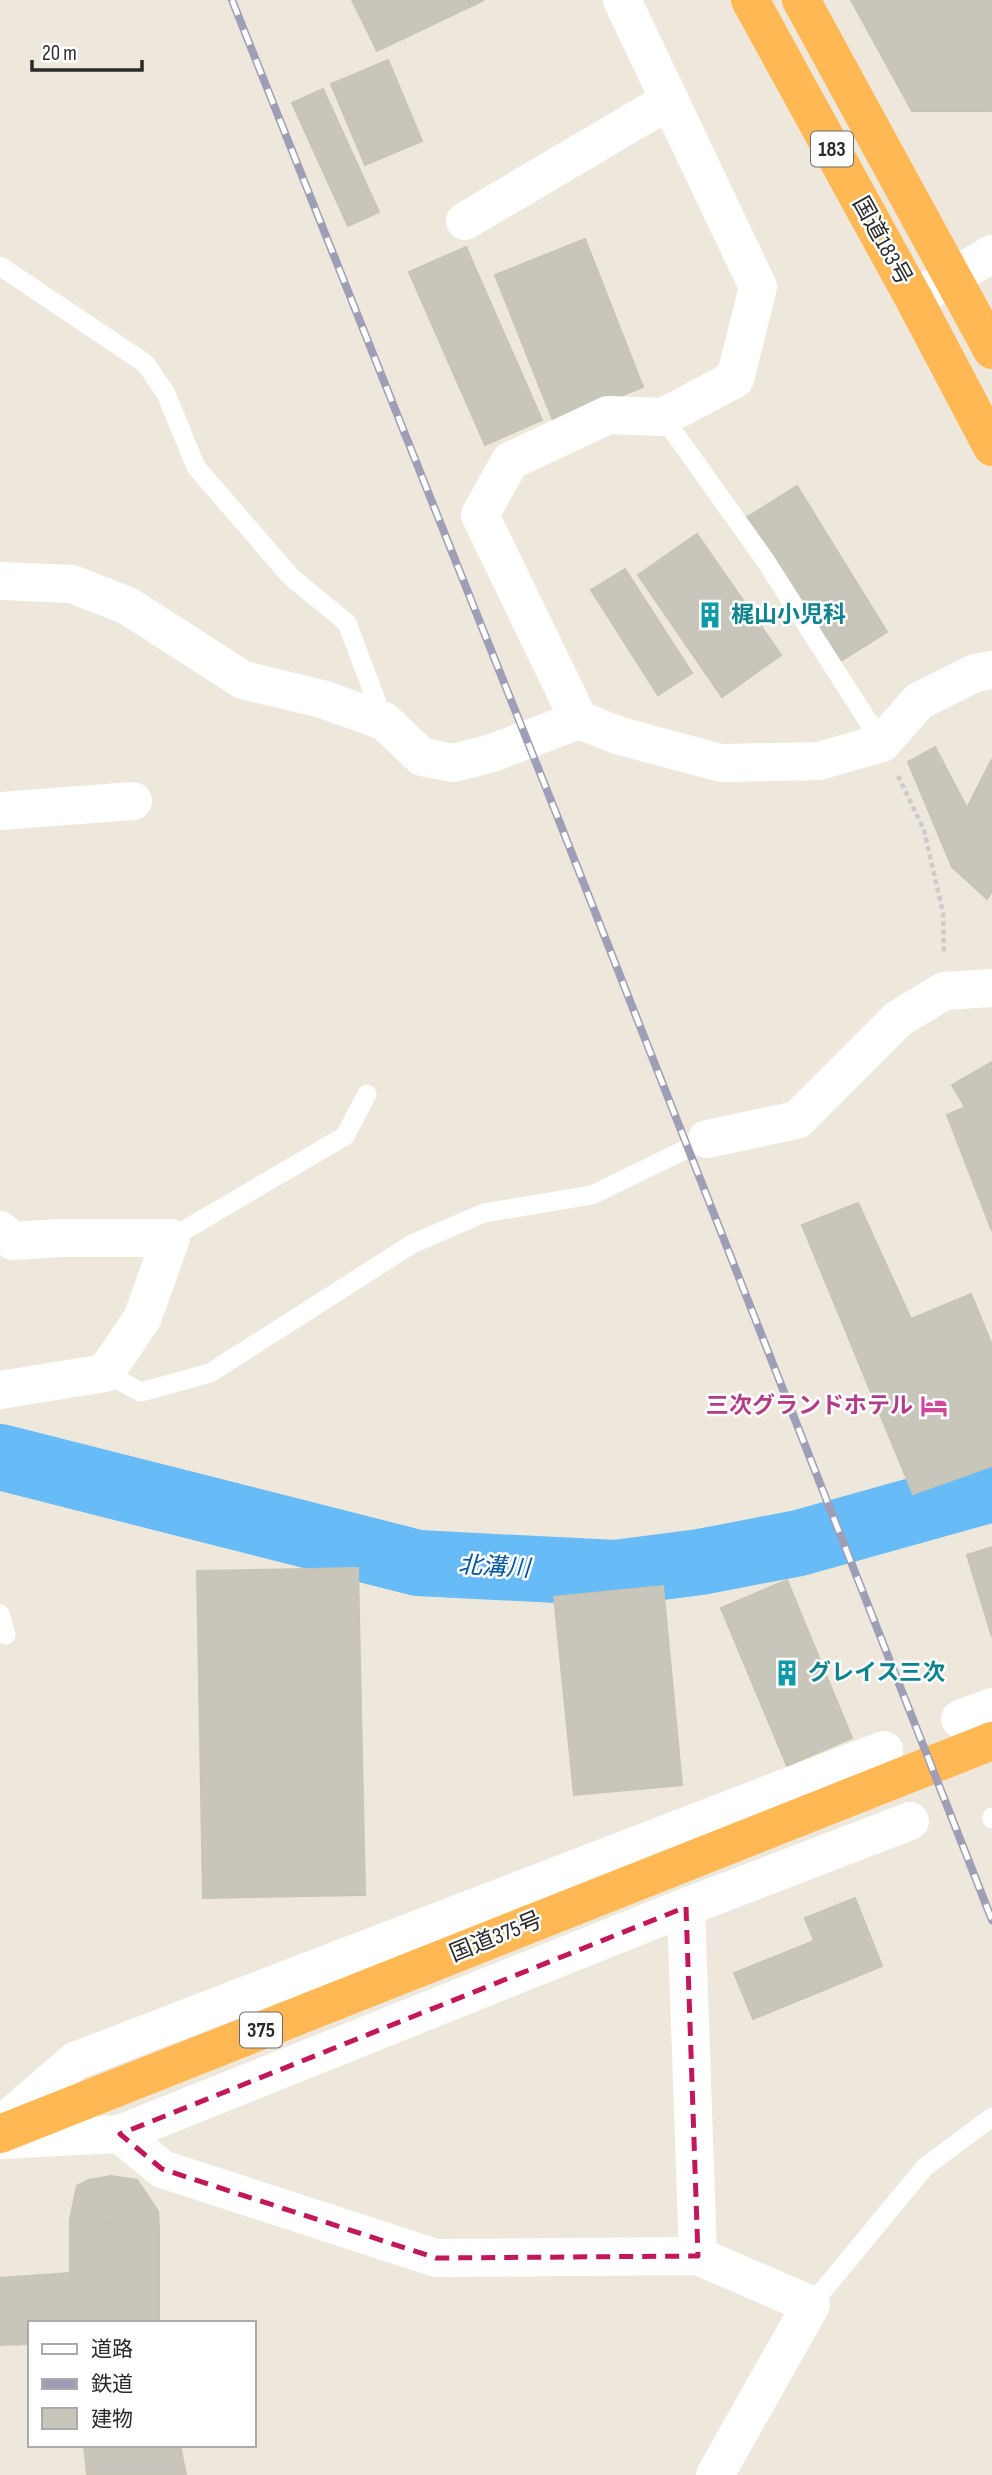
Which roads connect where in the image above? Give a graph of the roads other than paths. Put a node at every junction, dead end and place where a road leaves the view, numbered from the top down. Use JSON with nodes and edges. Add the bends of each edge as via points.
{"nodes":[{"id":1,"x":622,"y":0,"type":"edge"},
{"id":2,"x":750,"y":0,"type":"edge"},
{"id":3,"x":802,"y":0,"type":"edge"},
{"id":4,"x":670,"y":100,"type":"junction"},
{"id":5,"x":465,"y":222,"type":"dead end"},
{"id":6,"x":992,"y":254,"type":"edge"},
{"id":7,"x":0,"y":266,"type":"edge"},
{"id":8,"x":951,"y":276,"type":"junction"},
{"id":9,"x":914,"y":299,"type":"junction"},
{"id":10,"x":992,"y":350,"type":"edge"},
{"id":11,"x":663,"y":417,"type":"junction"},
{"id":12,"x":992,"y":447,"type":"edge"},
{"id":13,"x":0,"y":582,"type":"edge"},
{"id":14,"x":992,"y":670,"type":"edge"},
{"id":15,"x":384,"y":721,"type":"junction"},
{"id":16,"x":572,"y":722,"type":"junction"},
{"id":17,"x":882,"y":743,"type":"junction"},
{"id":18,"x":133,"y":802,"type":"dead end"},
{"id":19,"x":0,"y":811,"type":"edge"},
{"id":20,"x":992,"y":989,"type":"edge"},
{"id":21,"x":367,"y":1094,"type":"dead end"},
{"id":22,"x":707,"y":1139,"type":"joint"},
{"id":23,"x":0,"y":1230,"type":"edge"},
{"id":24,"x":172,"y":1238,"type":"junction"},
{"id":25,"x":105,"y":1373,"type":"junction"},
{"id":26,"x":0,"y":1390,"type":"edge"},
{"id":27,"x":0,"y":1614,"type":"edge"},
{"id":28,"x":6,"y":1635,"type":"dead end"},
{"id":29,"x":992,"y":1741,"type":"edge"},
{"id":30,"x":884,"y":1749,"type":"dead end"},
{"id":31,"x":770,"y":1793,"type":"junction"},
{"id":32,"x":911,"y":1821,"type":"dead end"},
{"id":33,"x":793,"y":1852,"type":"junction"},
{"id":34,"x":685,"y":1907,"type":"junction"},
{"id":35,"x":992,"y":2117,"type":"edge"},
{"id":36,"x":0,"y":2126,"type":"edge"},
{"id":37,"x":0,"y":2134,"type":"edge"},
{"id":38,"x":120,"y":2134,"type":"junction"},
{"id":39,"x":0,"y":2140,"type":"edge"},
{"id":40,"x":698,"y":2256,"type":"junction"},
{"id":41,"x":811,"y":2305,"type":"junction"},
{"id":42,"x":715,"y":2475,"type":"edge"}],
"edges":[{"from":1,"to":4,"type":"street"},
{"from":2,"to":9,"type":"highway","name":"国道183号","number":"183"},
{"from":3,"to":8,"type":"highway","name":"国道183号","number":"183"},
{"from":4,"to":5,"type":"street"},
{"from":4,"to":11,"type":"street","via":[[758,287],[735,379]]},
{"from":6,"to":8,"type":"street"},
{"from":7,"to":15,"type":"lane","via":[[146,364],[166,394],[196,467],[291,577],[347,622]]},
{"from":8,"to":9,"type":"street"},
{"from":8,"to":10,"type":"highway","name":"国道183号","number":"183"},
{"from":9,"to":12,"type":"highway","name":"国道183号","number":"183"},
{"from":11,"to":16,"type":"street","via":[[608,415],[510,461],[481,515]]},
{"from":11,"to":17,"type":"lane","via":[[765,560]]},
{"from":13,"to":15,"type":"street","via":[[72,584],[128,606],[243,680],[322,699]]},
{"from":14,"to":17,"type":"street","via":[[975,673],[919,701]]},
{"from":15,"to":16,"type":"street","via":[[422,757],[453,763]]},
{"from":16,"to":17,"type":"street","via":[[721,763],[819,761]]},
{"from":18,"to":19,"type":"street"},
{"from":20,"to":22,"type":"street","via":[[944,990],[898,1019],[797,1121]]},
{"from":21,"to":24,"type":"lane","via":[[345,1136]]},
{"from":22,"to":25,"type":"lane","via":[[592,1195],[484,1213],[412,1244],[210,1373],[141,1392]]},
{"from":23,"to":24,"type":"street","via":[[13,1241]]},
{"from":24,"to":25,"type":"street","via":[[142,1320]]},
{"from":25,"to":26,"type":"street"},
{"from":27,"to":28,"type":"lane"},
{"from":29,"to":37,"type":"highway","name":"国道375号","number":"375"},
{"from":30,"to":31,"type":"street"},
{"from":31,"to":33,"type":"lane"},
{"from":31,"to":36,"type":"street","via":[[75,2061]]},
{"from":32,"to":33,"type":"street"},
{"from":33,"to":34,"type":"street"},
{"from":34,"to":38,"type":"street"},
{"from":34,"to":40,"type":"street"},
{"from":35,"to":41,"type":"lane","via":[[925,2167]]},
{"from":38,"to":39,"type":"street"},
{"from":38,"to":40,"type":"street","via":[[162,2169],[436,2258]]},
{"from":40,"to":41,"type":"street"},
{"from":41,"to":42,"type":"street"}]}
